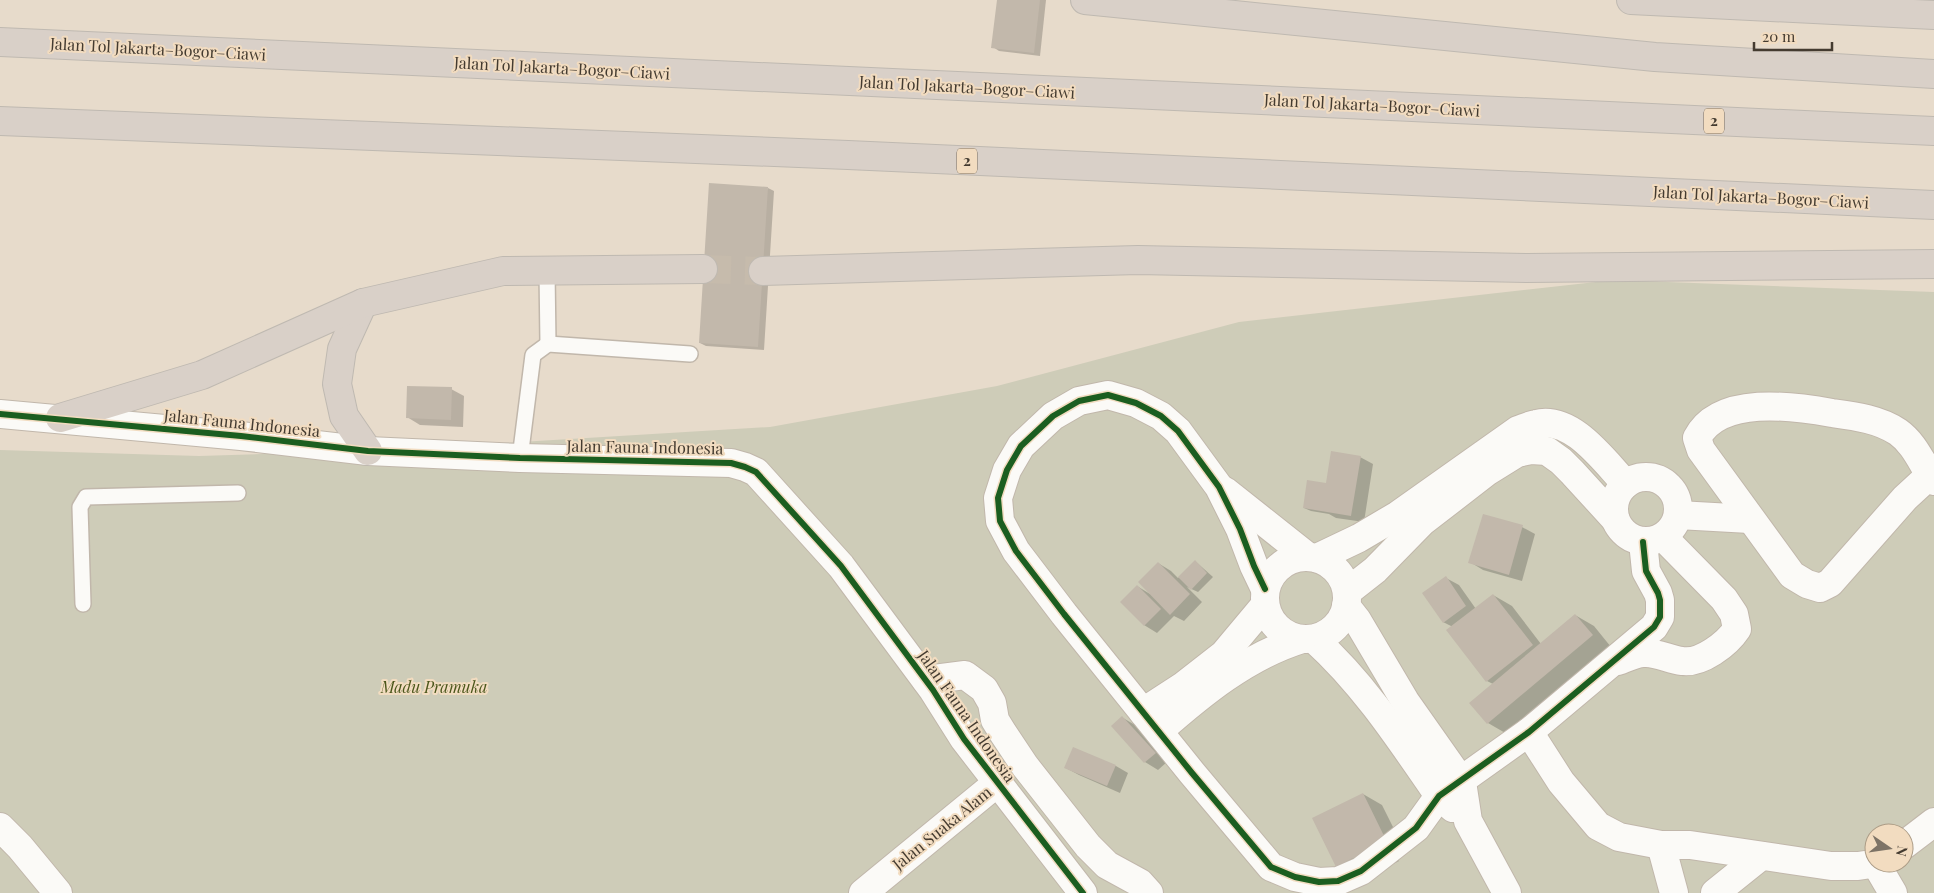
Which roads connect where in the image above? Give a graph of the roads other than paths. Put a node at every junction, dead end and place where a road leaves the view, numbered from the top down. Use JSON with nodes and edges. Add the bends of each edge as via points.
{"nodes":[{"id":1,"x":1085,"y":0,"type":"edge"},
{"id":2,"x":1631,"y":0,"type":"edge"},
{"id":3,"x":1934,"y":15,"type":"edge"},
{"id":4,"x":0,"y":42,"type":"edge"},
{"id":5,"x":1934,"y":74,"type":"edge"},
{"id":6,"x":0,"y":121,"type":"edge"},
{"id":7,"x":1934,"y":132,"type":"edge"},
{"id":8,"x":1934,"y":205,"type":"edge"},
{"id":9,"x":1934,"y":264,"type":"edge"},
{"id":10,"x":703,"y":269,"type":"tunnel mouth"},
{"id":11,"x":547,"y":270,"type":"junction"},
{"id":12,"x":763,"y":270,"type":"tunnel mouth"},
{"id":13,"x":362,"y":303,"type":"junction"},
{"id":14,"x":548,"y":344,"type":"junction"},
{"id":15,"x":690,"y":354,"type":"dead end"},
{"id":16,"x":0,"y":414,"type":"edge"},
{"id":17,"x":60,"y":418,"type":"junction"},
{"id":18,"x":368,"y":451,"type":"junction"},
{"id":19,"x":520,"y":458,"type":"junction"},
{"id":20,"x":1932,"y":478,"type":"edge"},
{"id":21,"x":1626,"y":484,"type":"junction"},
{"id":22,"x":1219,"y":487,"type":"junction"},
{"id":23,"x":238,"y":493,"type":"dead end"},
{"id":24,"x":1615,"y":519,"type":"junction"},
{"id":25,"x":1750,"y":519,"type":"junction"},
{"id":26,"x":1661,"y":531,"type":"junction"},
{"id":27,"x":1312,"y":557,"type":"junction"},
{"id":28,"x":1265,"y":597,"type":"junction"},
{"id":29,"x":1346,"y":599,"type":"junction"},
{"id":30,"x":83,"y":604,"type":"dead end"},
{"id":31,"x":1308,"y":639,"type":"junction"},
{"id":32,"x":1613,"y":662,"type":"junction"},
{"id":33,"x":926,"y":680,"type":"junction"},
{"id":34,"x":1151,"y":722,"type":"junction"},
{"id":35,"x":1529,"y":732,"type":"junction"},
{"id":36,"x":1462,"y":782,"type":"junction"},
{"id":37,"x":997,"y":783,"type":"junction"},
{"id":38,"x":1439,"y":796,"type":"junction"},
{"id":39,"x":1468,"y":821,"type":"junction"},
{"id":40,"x":1934,"y":822,"type":"edge"},
{"id":41,"x":0,"y":827,"type":"edge"},
{"id":42,"x":1914,"y":837,"type":"edge"},
{"id":43,"x":1661,"y":845,"type":"junction"},
{"id":44,"x":1761,"y":856,"type":"junction"},
{"id":45,"x":1864,"y":865,"type":"edge"},
{"id":46,"x":1882,"y":873,"type":"edge"},
{"id":47,"x":58,"y":893,"type":"edge"},
{"id":48,"x":863,"y":893,"type":"edge"},
{"id":49,"x":1084,"y":893,"type":"edge"},
{"id":50,"x":1149,"y":893,"type":"edge"},
{"id":51,"x":1507,"y":893,"type":"edge"},
{"id":52,"x":1674,"y":893,"type":"edge"},
{"id":53,"x":1716,"y":893,"type":"edge"},
{"id":54,"x":1893,"y":893,"type":"edge"}],
"edges":[{"from":1,"to":5,"type":"highway","via":[[1655,57]]},
{"from":2,"to":3,"type":"highway"},
{"from":4,"to":7,"type":"highway","name":"Jalan Tol Jakarta–Bogor–Ciawi","number":"2"},
{"from":6,"to":8,"type":"highway","name":"Jalan Tol Jakarta–Bogor–Ciawi","number":"2","via":[[848,155]]},
{"from":9,"to":12,"type":"highway","via":[[1527,268],[1138,260]]},
{"from":10,"to":11,"type":"highway"},
{"from":11,"to":13,"type":"highway","via":[[502,271]]},
{"from":11,"to":14,"type":"lane"},
{"from":13,"to":17,"type":"highway","via":[[202,376]]},
{"from":13,"to":18,"type":"highway","via":[[342,349],[337,384],[344,416]]},
{"from":14,"to":15,"type":"lane"},
{"from":14,"to":19,"type":"lane","via":[[533,356]]},
{"from":16,"to":17,"type":"street","name":"Jalan Fauna Indonesia"},
{"from":17,"to":18,"type":"street","name":"Jalan Fauna Indonesia"},
{"from":18,"to":19,"type":"street","name":"Jalan Fauna Indonesia"},
{"from":19,"to":33,"type":"street","name":"Jalan Fauna Indonesia","via":[[730,463],[756,472],[841,566]]},
{"from":20,"to":25,"type":"street","via":[[1905,498],[1830,583],[1820,588],[1792,575]]},
{"from":20,"to":25,"type":"street","via":[[1910,441],[1887,425],[1852,416],[1776,405],[1744,408],[1714,420],[1702,428],[1697,438],[1701,450]]},
{"from":21,"to":24,"type":"street","via":[[1614,500]]},
{"from":21,"to":26,"type":"street","via":[[1646,476],[1657,478],[1674,493],[1678,504]]},
{"from":21,"to":27,"type":"street","via":[[1570,429],[1538,423],[1512,435],[1398,515],[1359,538]]},
{"from":22,"to":27,"type":"street"},
{"from":22,"to":28,"type":"street","via":[[1240,529]]},
{"from":22,"to":34,"type":"street","via":[[1193,450],[1161,416],[1136,403],[1108,395],[1080,401],[1053,416],[1021,446],[1007,470],[998,498],[1000,521],[1016,551]]},
{"from":23,"to":30,"type":"lane","via":[[86,497],[80,507]]},
{"from":24,"to":26,"type":"street","via":[[1625,535]]},
{"from":24,"to":29,"type":"street","via":[[1572,472],[1547,451],[1517,453],[1422,522]]},
{"from":25,"to":26,"type":"street"},
{"from":26,"to":32,"type":"street","via":[[1646,571],[1658,593],[1660,617],[1654,627]]},
{"from":26,"to":32,"type":"street","via":[[1724,599],[1734,614],[1737,629],[1717,649],[1692,661],[1644,653]]},
{"from":27,"to":28,"type":"street","via":[[1298,557],[1280,565],[1274,571]]},
{"from":27,"to":29,"type":"street","via":[[1328,562],[1337,570],[1343,580]]},
{"from":28,"to":31,"type":"street","via":[[1268,615],[1282,632]]},
{"from":28,"to":34,"type":"street","via":[[1224,654],[1183,686]]},
{"from":29,"to":31,"type":"street","via":[[1342,617],[1334,627],[1325,634]]},
{"from":29,"to":36,"type":"street","via":[[1405,701]]},
{"from":31,"to":34,"type":"street","via":[[1281,646],[1238,669],[1182,711]]},
{"from":31,"to":38,"type":"street","via":[[1332,655],[1362,688]]},
{"from":32,"to":35,"type":"street"},
{"from":33,"to":37,"type":"street","name":"Jalan Fauna Indonesia"},
{"from":33,"to":50,"type":"street","via":[[965,675],[984,689],[1003,733],[1088,846],[1107,865],[1140,883]]},
{"from":34,"to":38,"type":"street","via":[[1271,867],[1303,879],[1338,881],[1361,871],[1416,828]]},
{"from":35,"to":36,"type":"street"},
{"from":35,"to":43,"type":"street","via":[[1561,782],[1598,826],[1619,837]]},
{"from":36,"to":38,"type":"street"},
{"from":36,"to":39,"type":"street"},
{"from":37,"to":48,"type":"street","name":"Jalan Suaka Alam"},
{"from":37,"to":49,"type":"street","name":"Jalan Fauna Indonesia"},
{"from":38,"to":39,"type":"street"},
{"from":39,"to":51,"type":"street"},
{"from":40,"to":42,"type":"street"},
{"from":41,"to":47,"type":"street"},
{"from":43,"to":44,"type":"street","via":[[1690,845]]},
{"from":43,"to":52,"type":"street"},
{"from":44,"to":45,"type":"street","via":[[1831,866]]},
{"from":44,"to":53,"type":"street"},
{"from":46,"to":54,"type":"street"}]}
